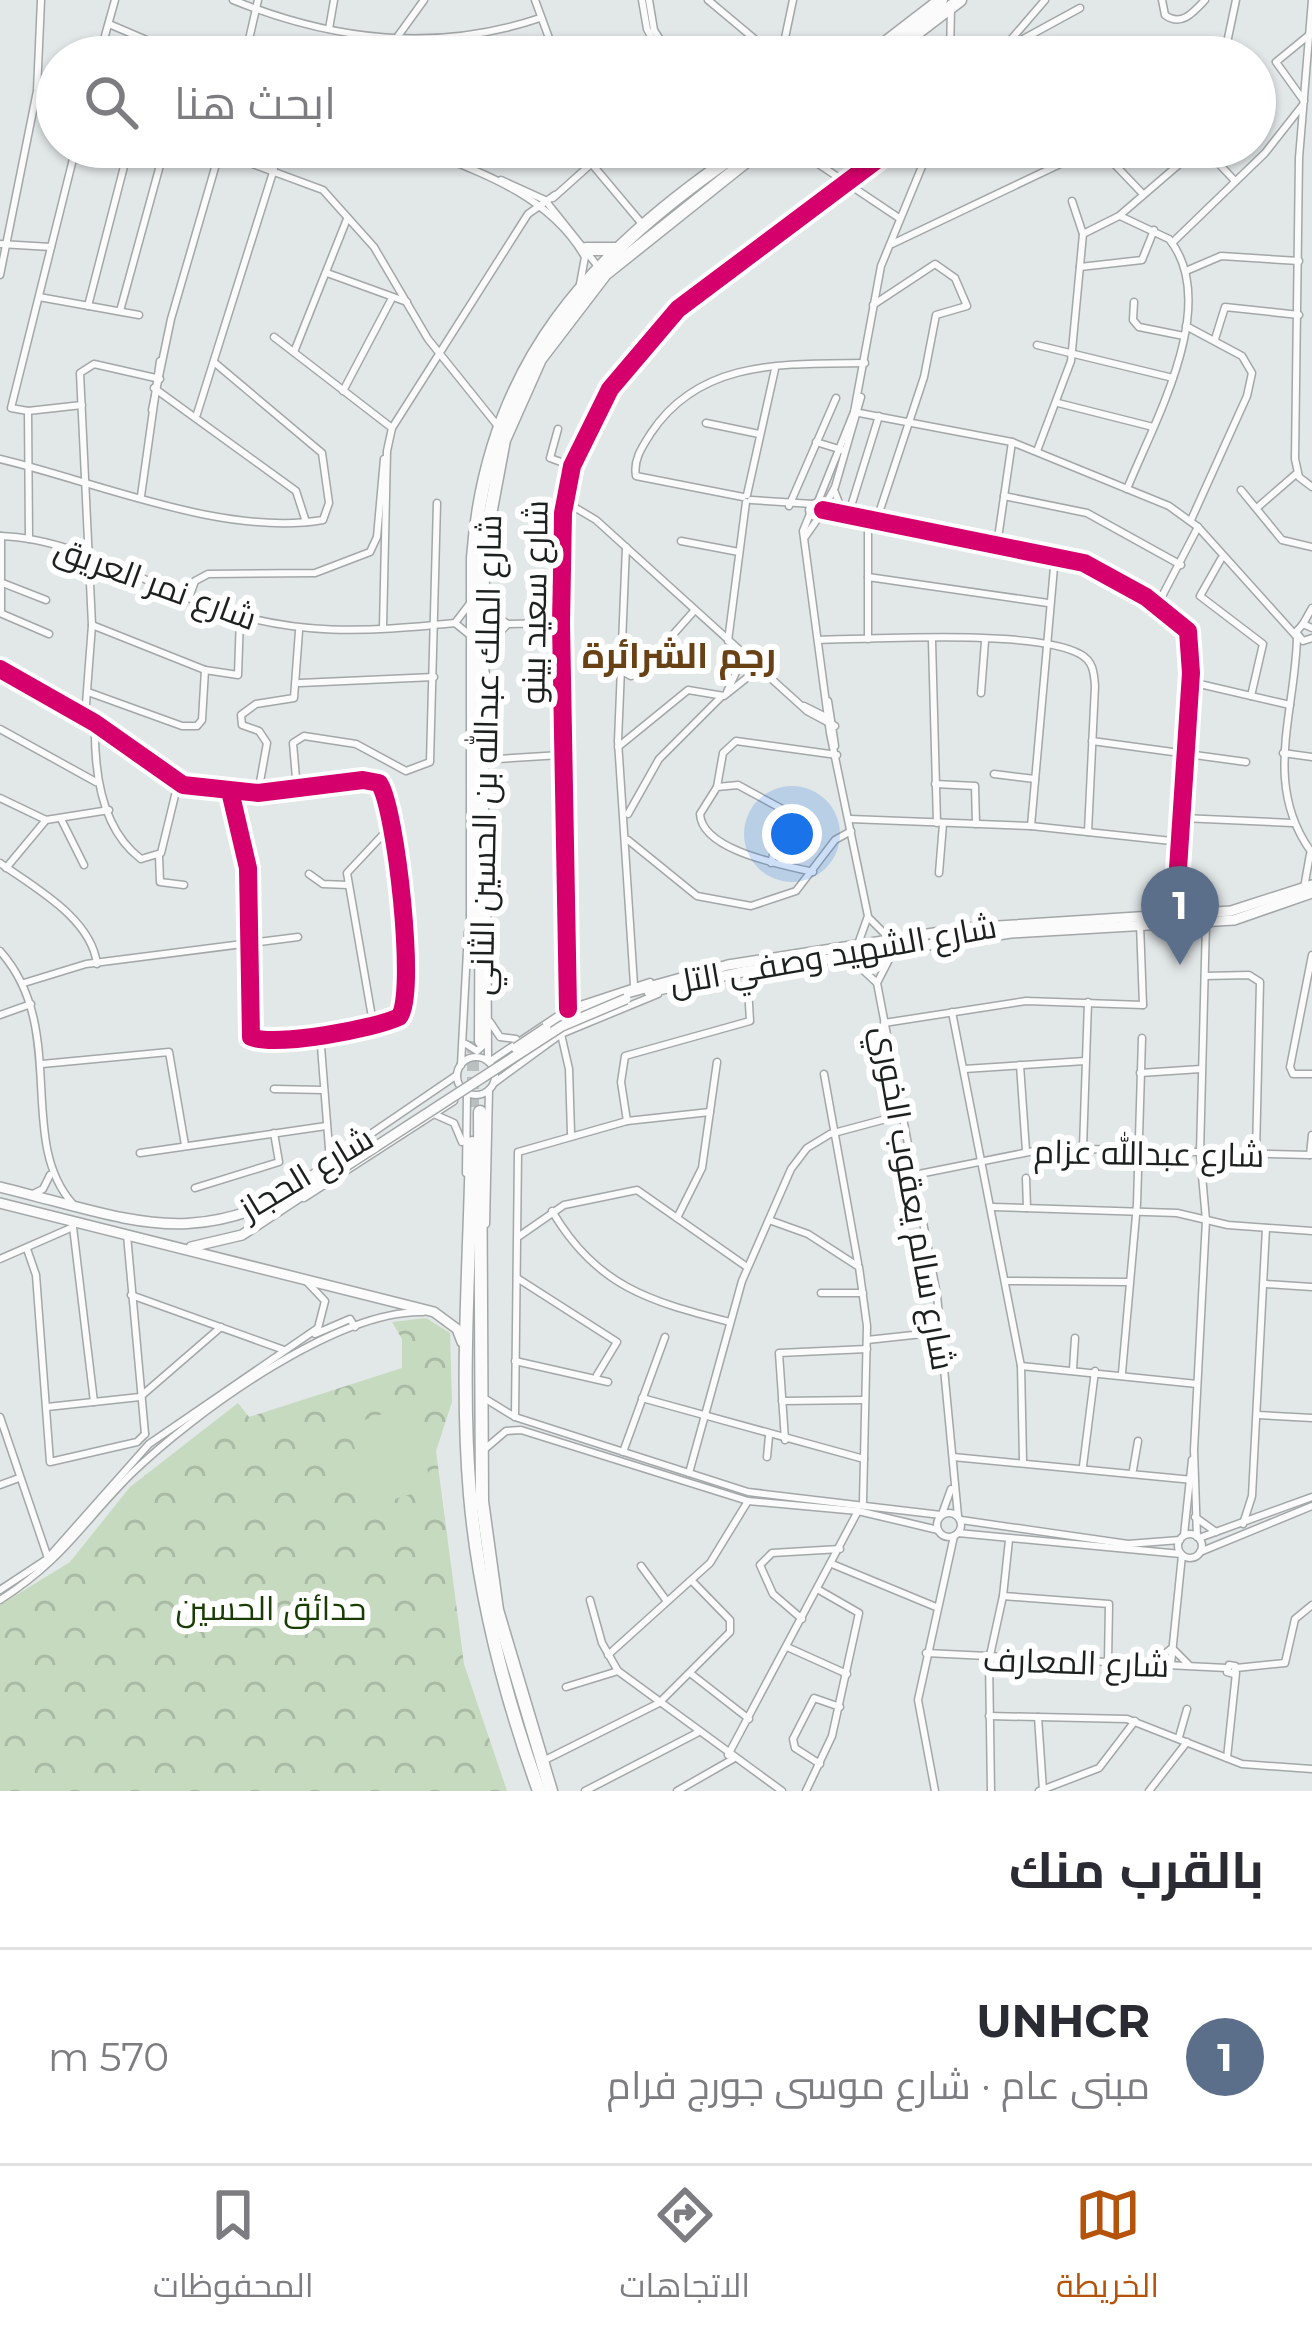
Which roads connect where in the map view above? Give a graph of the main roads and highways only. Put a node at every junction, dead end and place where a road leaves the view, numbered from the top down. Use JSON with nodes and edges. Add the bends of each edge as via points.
{"nodes":[{"id":1,"x":940,"y":3,"type":"edge"},
{"id":2,"x":895,"y":36,"type":"edge"},
{"id":3,"x":910,"y":36,"type":"edge"},
{"id":4,"x":721,"y":168,"type":"edge"},
{"id":5,"x":729,"y":168,"type":"edge"},
{"id":6,"x":586,"y":249,"type":"road end"},
{"id":7,"x":616,"y":249,"type":"junction"},
{"id":8,"x":602,"y":270,"type":"junction"},
{"id":9,"x":477,"y":603,"type":"junction"},
{"id":10,"x":477,"y":839,"type":"junction"},
{"id":11,"x":1309,"y":889,"type":"edge"},
{"id":12,"x":1066,"y":924,"type":"junction"},
{"id":13,"x":893,"y":944,"type":"junction"},
{"id":14,"x":685,"y":980,"type":"junction"},
{"id":15,"x":476,"y":1041,"type":"tunnel mouth"},
{"id":16,"x":477,"y":1113,"type":"tunnel mouth"},
{"id":17,"x":331,"y":1168,"type":"junction"},
{"id":18,"x":0,"y":1187,"type":"edge"},
{"id":19,"x":0,"y":1203,"type":"edge"},
{"id":20,"x":264,"y":1204,"type":"joint"},
{"id":21,"x":289,"y":1204,"type":"joint"},
{"id":22,"x":180,"y":1247,"type":"junction"},
{"id":23,"x":472,"y":1377,"type":"junction"},
{"id":24,"x":539,"y":1791,"type":"edge"},
{"id":25,"x":551,"y":1791,"type":"edge"}],
"edges":[{"from":1,"to":2,"type":"highway"},
{"from":1,"to":3,"type":"highway"},
{"from":4,"to":7,"type":"highway","name":"شارع الملك عبدالله بن الحسين الثاني"},
{"from":5,"to":8,"type":"highway","name":"شارع الملك عبدالله بن الحسين الثاني"},
{"from":6,"to":7,"type":"highway"},
{"from":7,"to":8,"type":"highway","name":"شارع الملك عبدالله بن الحسين الثاني"},
{"from":8,"to":9,"type":"highway","name":"شارع الملك عبدالله بن الحسين الثاني","via":[[550,342],[510,422],[487,512]]},
{"from":8,"to":9,"type":"highway","name":"شارع الملك عبدالله بن الحسين الثاني","via":[[580,284],[535,346],[498,427],[478,505]]},
{"from":9,"to":10,"type":"highway","name":"شارع الملك عبدالله بن الحسين الثاني"},
{"from":9,"to":10,"type":"highway","name":"شارع الملك عبدالله بن الحسين الثاني"},
{"from":10,"to":15,"type":"highway","name":"شارع الملك عبدالله بن الحسين الثاني"},
{"from":11,"to":12,"type":"main road","name":"شارع الشهيد وصفي التل","via":[[1249,908]]},
{"from":11,"to":12,"type":"main road","name":"شارع الشهيد وصفي التل","via":[[1249,916]]},
{"from":12,"to":13,"type":"main road","name":"شارع الشهيد وصفي التل"},
{"from":13,"to":14,"type":"main road","name":"شارع الشهيد وصفي التل"},
{"from":13,"to":14,"type":"main road","name":"شارع الشهيد وصفي التل"},
{"from":14,"to":17,"type":"main road","name":"شارع الشهيد وصفي التل","bridge":true,"via":[[629,993],[562,1026]]},
{"from":16,"to":23,"type":"highway"},
{"from":17,"to":20,"type":"main road","name":"شارع الشهيد وصفي التل"},
{"from":17,"to":21,"type":"main road","name":"شارع الشهيد وصفي التل"},
{"from":18,"to":20,"type":"main road","name":"شارع الحجاز","via":[[190,1227]]},
{"from":19,"to":22,"type":"main road","name":"شارع الحجاز"},
{"from":21,"to":22,"type":"main road","name":"شارع الحجاز","via":[[230,1239]]},
{"from":22,"to":23,"type":"main road","name":"شارع الحجاز","via":[[438,1314],[457,1329]]},
{"from":23,"to":24,"type":"highway","via":[[470,1500],[485,1604],[502,1685]]},
{"from":23,"to":25,"type":"highway","via":[[494,1596]]}]}
